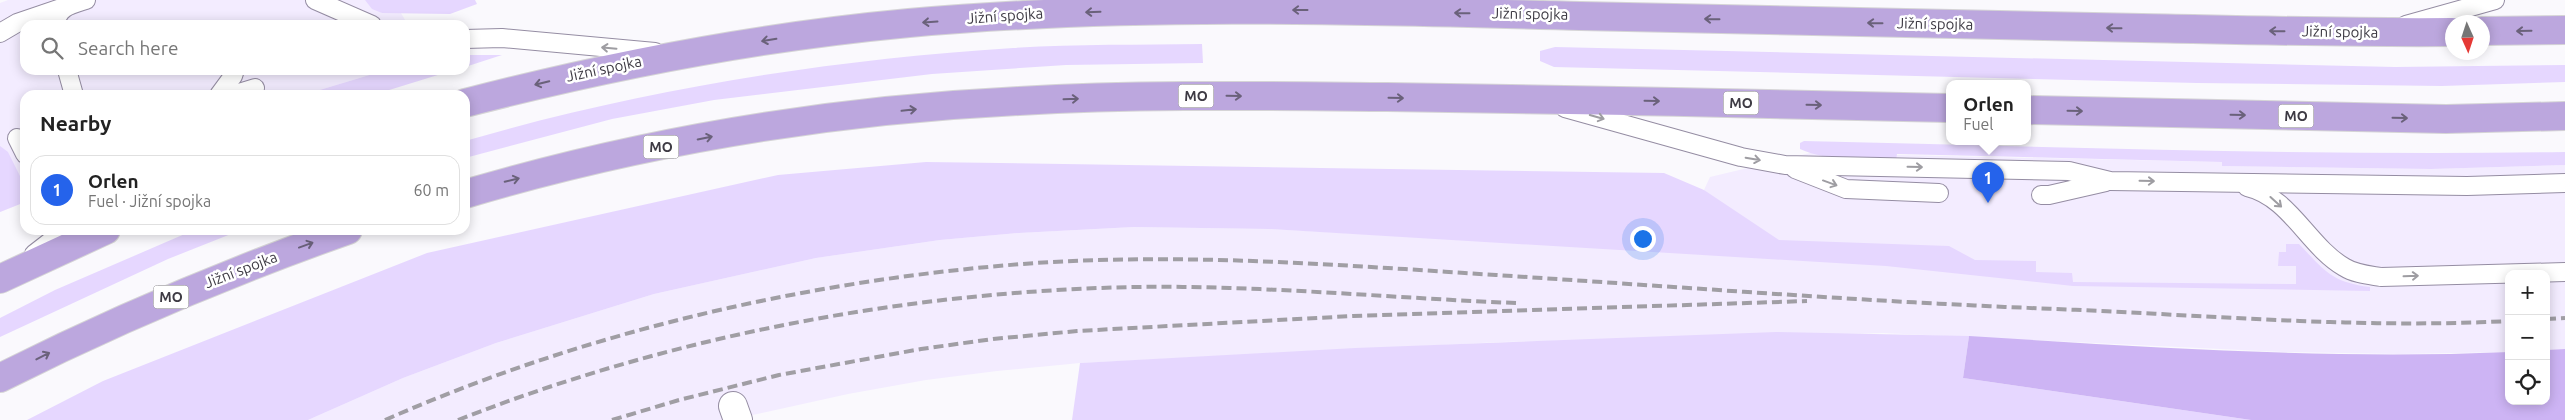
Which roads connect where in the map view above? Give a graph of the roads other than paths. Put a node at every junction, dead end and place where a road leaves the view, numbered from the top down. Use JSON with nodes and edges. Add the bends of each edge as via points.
{"nodes":[{"id":1,"x":86,"y":0,"type":"edge"},
{"id":2,"x":315,"y":0,"type":"edge"},
{"id":3,"x":2495,"y":0,"type":"edge"},
{"id":4,"x":64,"y":7,"type":"junction"},
{"id":5,"x":26,"y":20,"type":"edge"},
{"id":6,"x":56,"y":20,"type":"edge"},
{"id":7,"x":361,"y":20,"type":"edge"},
{"id":8,"x":20,"y":22,"type":"edge"},
{"id":9,"x":2565,"y":30,"type":"edge"},
{"id":10,"x":2490,"y":31,"type":"edge"},
{"id":11,"x":2445,"y":32,"type":"edge"},
{"id":12,"x":0,"y":33,"type":"edge"},
{"id":13,"x":2378,"y":33,"type":"junction"},
{"id":14,"x":470,"y":39,"type":"edge"},
{"id":15,"x":675,"y":54,"type":"junction"},
{"id":16,"x":68,"y":75,"type":"edge"},
{"id":17,"x":233,"y":75,"type":"edge"},
{"id":18,"x":255,"y":88,"type":"dead end"},
{"id":19,"x":73,"y":90,"type":"edge"},
{"id":20,"x":223,"y":90,"type":"edge"},
{"id":21,"x":248,"y":90,"type":"edge"},
{"id":22,"x":1533,"y":99,"type":"junction"},
{"id":23,"x":470,"y":102,"type":"edge"},
{"id":24,"x":1946,"y":108,"type":"edge"},
{"id":25,"x":2031,"y":110,"type":"edge"},
{"id":26,"x":2565,"y":116,"type":"edge"},
{"id":27,"x":17,"y":138,"type":"dead end"},
{"id":28,"x":20,"y":144,"type":"edge"},
{"id":29,"x":1785,"y":165,"type":"junction"},
{"id":30,"x":2110,"y":181,"type":"junction"},
{"id":31,"x":2232,"y":183,"type":"junction"},
{"id":32,"x":2565,"y":183,"type":"edge"},
{"id":33,"x":470,"y":193,"type":"edge"},
{"id":34,"x":1939,"y":193,"type":"dead end"},
{"id":35,"x":2041,"y":195,"type":"dead end"},
{"id":36,"x":59,"y":235,"type":"edge"},
{"id":37,"x":95,"y":235,"type":"edge"},
{"id":38,"x":335,"y":235,"type":"edge"},
{"id":39,"x":2565,"y":272,"type":"edge"},
{"id":40,"x":3,"y":278,"type":"edge"},
{"id":41,"x":0,"y":378,"type":"edge"}],
"edges":[{"from":1,"to":4,"type":"lane"},
{"from":2,"to":7,"type":"lane"},
{"from":3,"to":13,"type":"lane"},
{"from":4,"to":5,"type":"lane"},
{"from":4,"to":6,"type":"lane"},
{"from":8,"to":12,"type":"lane"},
{"from":9,"to":10,"type":"highway","one_way":true},
{"from":11,"to":13,"type":"highway","name":"Jižní spojka"},
{"from":13,"to":15,"type":"highway","name":"Jižní spojka","one_way":true,"via":[[1348,10],[1141,10],[907,23]]},
{"from":15,"to":14,"type":"lane","one_way":true,"via":[[502,38]]},
{"from":15,"to":23,"type":"highway","name":"Jižní spojka","one_way":true},
{"from":16,"to":19,"type":"lane"},
{"from":17,"to":20,"type":"lane"},
{"from":18,"to":21,"type":"lane"},
{"from":22,"to":24,"type":"highway","number":"MO","one_way":true},
{"from":22,"to":29,"type":"lane","one_way":true,"via":[[1741,157]]},
{"from":33,"to":22,"type":"highway","number":"MO","one_way":true,"via":[[619,154],[721,135],[939,107],[1017,101],[1196,96]]},
{"from":25,"to":26,"type":"highway","number":"MO","one_way":true,"via":[[2446,119]]},
{"from":27,"to":28,"type":"lane"},
{"from":29,"to":30,"type":"lane","one_way":true,"via":[[2069,170]]},
{"from":29,"to":34,"type":"lane","one_way":true,"via":[[1846,189]]},
{"from":30,"to":31,"type":"lane","one_way":true},
{"from":30,"to":35,"type":"lane"},
{"from":31,"to":32,"type":"lane","via":[[2467,186]]},
{"from":31,"to":39,"type":"lane","one_way":true,"via":[[2267,194],[2329,257],[2361,274],[2381,277]]},
{"from":36,"to":40,"type":"lane"},
{"from":37,"to":40,"type":"highway"},
{"from":41,"to":38,"type":"highway","name":"Jižní spojka","number":"MO","one_way":true,"via":[[170,297]]}]}
